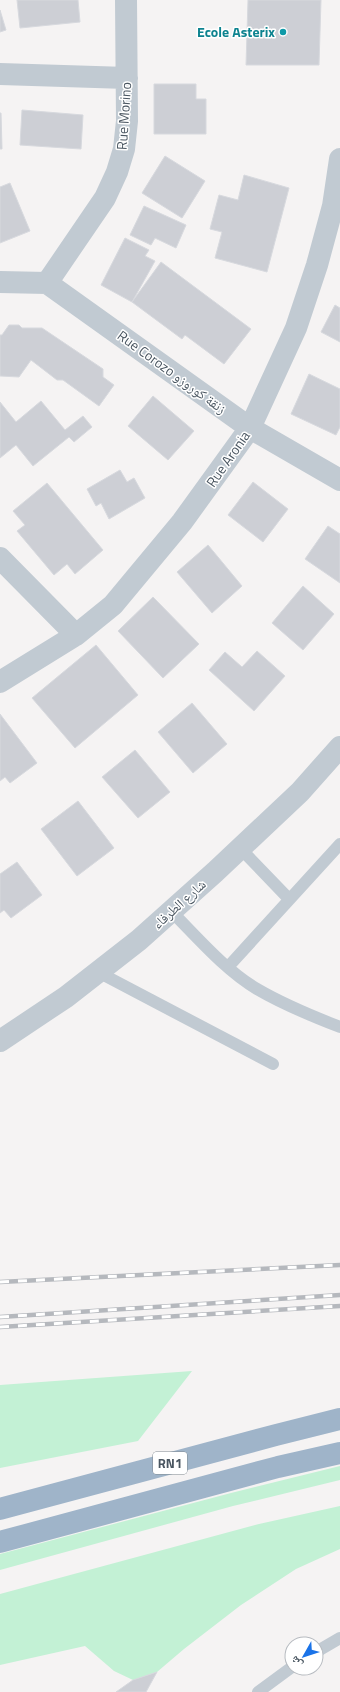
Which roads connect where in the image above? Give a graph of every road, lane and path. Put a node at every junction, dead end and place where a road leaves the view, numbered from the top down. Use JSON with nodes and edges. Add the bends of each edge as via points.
{"nodes":[{"id":1,"x":126,"y":0,"type":"edge"},
{"id":2,"x":0,"y":74,"type":"edge"},
{"id":3,"x":127,"y":78,"type":"junction"},
{"id":4,"x":340,"y":159,"type":"edge"},
{"id":5,"x":0,"y":282,"type":"edge"},
{"id":6,"x":47,"y":283,"type":"junction"},
{"id":7,"x":250,"y":428,"type":"junction"},
{"id":8,"x":340,"y":480,"type":"edge"},
{"id":9,"x":0,"y":558,"type":"edge"},
{"id":10,"x":76,"y":635,"type":"junction"},
{"id":11,"x":0,"y":682,"type":"edge"},
{"id":12,"x":340,"y":747,"type":"edge"},
{"id":13,"x":340,"y":844,"type":"edge"},
{"id":14,"x":240,"y":848,"type":"junction"},
{"id":15,"x":289,"y":899,"type":"junction"},
{"id":16,"x":171,"y":911,"type":"junction"},
{"id":17,"x":228,"y":967,"type":"junction"},
{"id":18,"x":98,"y":972,"type":"junction"},
{"id":19,"x":340,"y":1027,"type":"edge"},
{"id":20,"x":0,"y":1041,"type":"edge"},
{"id":21,"x":273,"y":1064,"type":"dead end"},
{"id":22,"x":340,"y":1420,"type":"edge"},
{"id":23,"x":340,"y":1453,"type":"edge"},
{"id":24,"x":0,"y":1509,"type":"edge"},
{"id":25,"x":0,"y":1542,"type":"edge"},
{"id":26,"x":340,"y":1638,"type":"edge"},
{"id":27,"x":324,"y":1647,"type":"edge"},
{"id":28,"x":284,"y":1673,"type":"edge"},
{"id":29,"x":258,"y":1692,"type":"edge"}],
"edges":[{"from":1,"to":3,"type":"street","name":"Rue Morino"},
{"from":2,"to":3,"type":"street"},
{"from":3,"to":6,"type":"street","name":"Rue Morino","via":[[127,121],[124,149],[117,172],[105,198]]},
{"from":4,"to":7,"type":"street","name":"Rue Aronia","via":[[327,228],[296,328]]},
{"from":5,"to":6,"type":"street"},
{"from":6,"to":7,"type":"street","name":"Rue Corozo زنقة كوروزو"},
{"from":7,"to":8,"type":"street","name":"Rue Corozo زنقة كوروزو"},
{"from":7,"to":10,"type":"street","name":"Rue Aronia","via":[[145,568],[113,605]]},
{"from":9,"to":10,"type":"street"},
{"from":10,"to":11,"type":"street","name":"Rue Aronia"},
{"from":12,"to":14,"type":"street","name":"شارع الطرفاء","via":[[300,792]]},
{"from":13,"to":15,"type":"lane"},
{"from":14,"to":15,"type":"lane"},
{"from":14,"to":16,"type":"street","name":"شارع الطرفاء"},
{"from":15,"to":17,"type":"lane"},
{"from":16,"to":17,"type":"lane"},
{"from":16,"to":18,"type":"street","name":"شارع الطرفاء"},
{"from":17,"to":19,"type":"lane","via":[[256,989]]},
{"from":18,"to":20,"type":"street","name":"شارع الطرفاء"},
{"from":18,"to":21,"type":"lane"},
{"from":22,"to":24,"type":"highway","number":"RN1"},
{"from":23,"to":25,"type":"highway","number":"RN1","via":[[278,1467]]},
{"from":26,"to":27,"type":"lane"},
{"from":28,"to":29,"type":"lane"}]}
